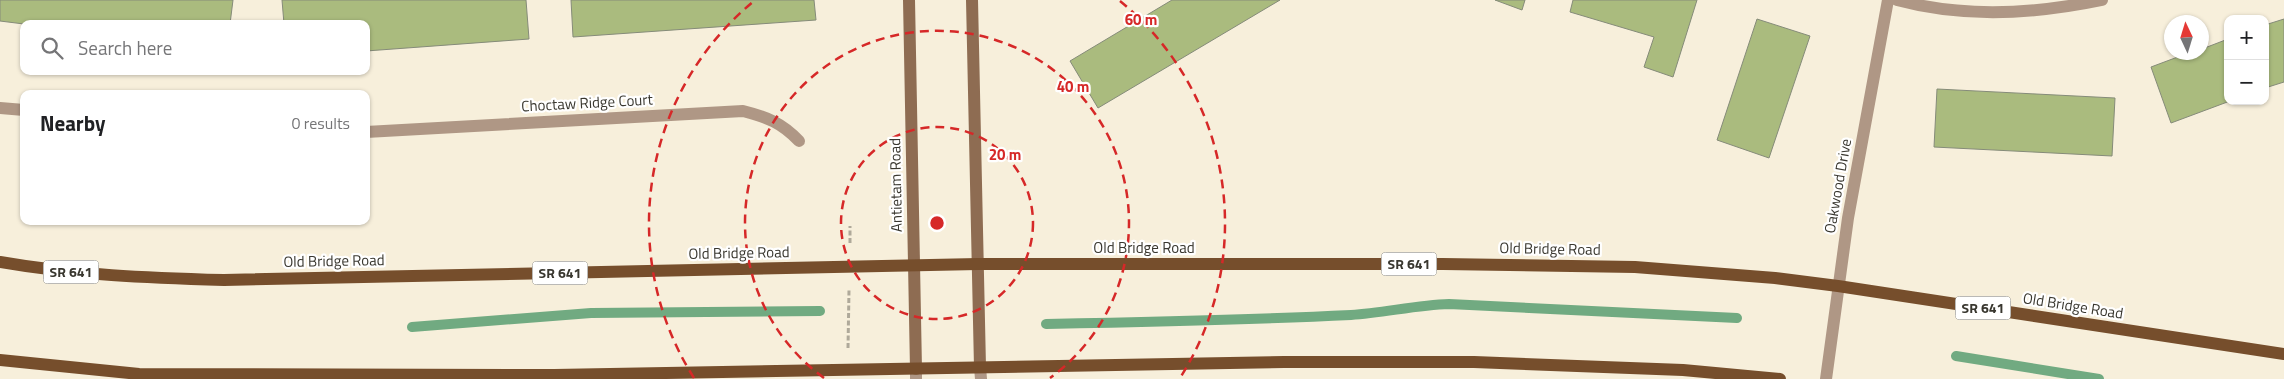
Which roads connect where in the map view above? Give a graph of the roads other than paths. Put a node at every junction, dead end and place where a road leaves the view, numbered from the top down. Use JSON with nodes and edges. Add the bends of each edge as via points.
{"nodes":[{"id":1,"x":909,"y":0,"type":"edge"},
{"id":2,"x":972,"y":0,"type":"edge"},
{"id":3,"x":1888,"y":0,"type":"edge"},
{"id":4,"x":1897,"y":0,"type":"edge"},
{"id":5,"x":2102,"y":0,"type":"edge"},
{"id":6,"x":0,"y":108,"type":"edge"},
{"id":7,"x":20,"y":110,"type":"edge"},
{"id":8,"x":370,"y":132,"type":"edge"},
{"id":9,"x":799,"y":141,"type":"dead end"},
{"id":10,"x":0,"y":262,"type":"edge"},
{"id":11,"x":978,"y":264,"type":"junction"},
{"id":12,"x":914,"y":266,"type":"junction"},
{"id":13,"x":1838,"y":286,"type":"junction"},
{"id":14,"x":2284,"y":354,"type":"edge"},
{"id":15,"x":0,"y":360,"type":"edge"},
{"id":16,"x":980,"y":373,"type":"edge"},
{"id":17,"x":916,"y":374,"type":"edge"},
{"id":18,"x":1780,"y":379,"type":"edge"},
{"id":19,"x":1826,"y":379,"type":"edge"}],
"edges":[{"from":1,"to":12,"type":"street","name":"Antietam Road"},
{"from":2,"to":11,"type":"street"},
{"from":3,"to":13,"type":"street","name":"Oakwood Drive"},
{"from":4,"to":5,"type":"street","via":[[1925,8],[1996,12],[2068,7]]},
{"from":6,"to":7,"type":"street"},
{"from":8,"to":9,"type":"street","name":"Choctaw Ridge Court","via":[[743,111],[768,117],[789,130]]},
{"from":10,"to":12,"type":"main road","name":"Old Bridge Road","number":"SR 641","via":[[143,278],[224,280]]},
{"from":11,"to":12,"type":"main road","name":"Old Bridge Road","number":"SR 641"},
{"from":11,"to":13,"type":"main road","name":"Old Bridge Road","number":"SR 641","via":[[1625,267]]},
{"from":11,"to":16,"type":"street"},
{"from":12,"to":17,"type":"street","name":"Antietam Road"},
{"from":13,"to":14,"type":"main road","name":"Old Bridge Road","number":"SR 641"},
{"from":13,"to":19,"type":"street","name":"Oakwood Drive"},
{"from":15,"to":17,"type":"main road","via":[[139,374]]},
{"from":16,"to":17,"type":"main road"},
{"from":16,"to":18,"type":"main road","via":[[1284,362],[1474,362],[1684,370]]}]}
